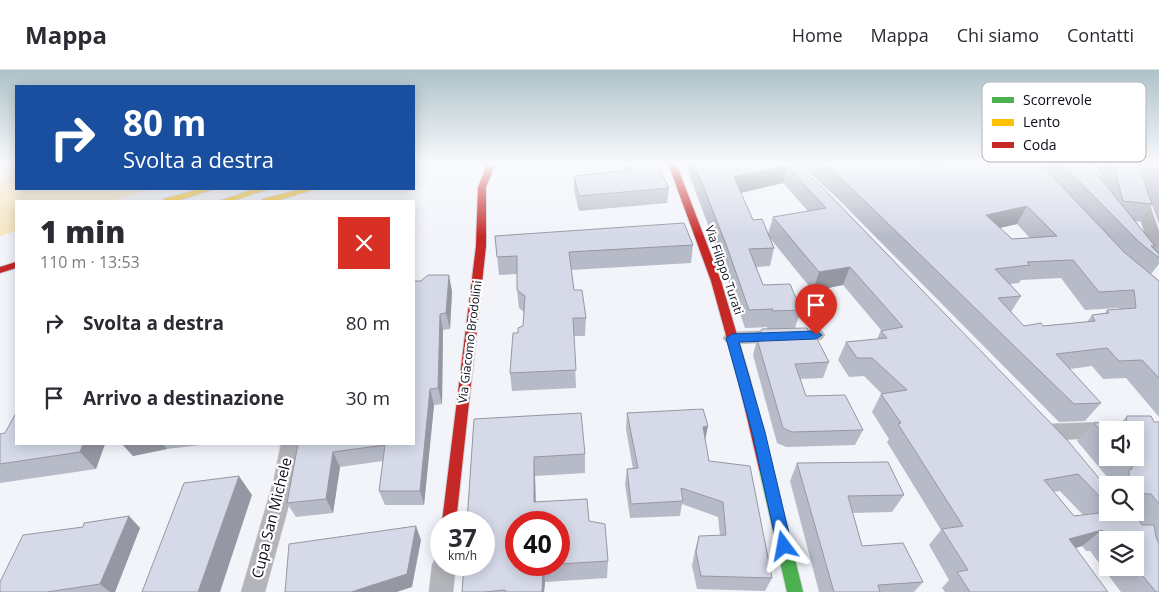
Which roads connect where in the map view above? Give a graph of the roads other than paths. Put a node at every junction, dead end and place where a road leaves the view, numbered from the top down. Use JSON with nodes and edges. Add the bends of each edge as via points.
{"nodes":[{"id":1,"x":482,"y":187,"type":"edge"},
{"id":2,"x":680,"y":187,"type":"edge"},
{"id":3,"x":1136,"y":187,"type":"edge"},
{"id":4,"x":206,"y":190,"type":"edge"},
{"id":5,"x":261,"y":190,"type":"edge"},
{"id":6,"x":307,"y":190,"type":"edge"},
{"id":7,"x":171,"y":200,"type":"edge"},
{"id":8,"x":226,"y":200,"type":"edge"},
{"id":9,"x":270,"y":200,"type":"edge"},
{"id":10,"x":698,"y":232,"type":"junction"},
{"id":11,"x":678,"y":233,"type":"edge"},
{"id":12,"x":1159,"y":252,"type":"edge"},
{"id":13,"x":15,"y":265,"type":"edge"},
{"id":14,"x":0,"y":270,"type":"edge"},
{"id":15,"x":15,"y":276,"type":"edge"},
{"id":16,"x":0,"y":280,"type":"edge"},
{"id":17,"x":816,"y":335,"type":"edge"},
{"id":18,"x":732,"y":338,"type":"junction"},
{"id":19,"x":1099,"y":430,"type":"edge"},
{"id":20,"x":1049,"y":433,"type":"edge"},
{"id":21,"x":290,"y":445,"type":"edge"},
{"id":22,"x":450,"y":511,"type":"edge"},
{"id":23,"x":443,"y":576,"type":"edge"},
{"id":24,"x":253,"y":592,"type":"edge"},
{"id":25,"x":441,"y":592,"type":"edge"},
{"id":26,"x":796,"y":592,"type":"edge"}],
"edges":[{"from":1,"to":22,"type":"main road","name":"Via Giacomo Brodolini","via":[[486,246]]},
{"from":2,"to":10,"type":"main road","name":"Via Filippo Turati"},
{"from":3,"to":12,"type":"street"},
{"from":4,"to":7,"type":"main road"},
{"from":5,"to":8,"type":"main road"},
{"from":6,"to":9,"type":"main road"},
{"from":10,"to":11,"type":"street"},
{"from":10,"to":18,"type":"main road","name":"Via Filippo Turati"},
{"from":13,"to":14,"type":"main road"},
{"from":15,"to":16,"type":"main road"},
{"from":17,"to":18,"type":"street"},
{"from":18,"to":26,"type":"main road","name":"Via Filippo Turati"},
{"from":19,"to":20,"type":"street"},
{"from":21,"to":24,"type":"street","name":"Cupa San Michele","via":[[285,479]]},
{"from":23,"to":25,"type":"street"}]}
